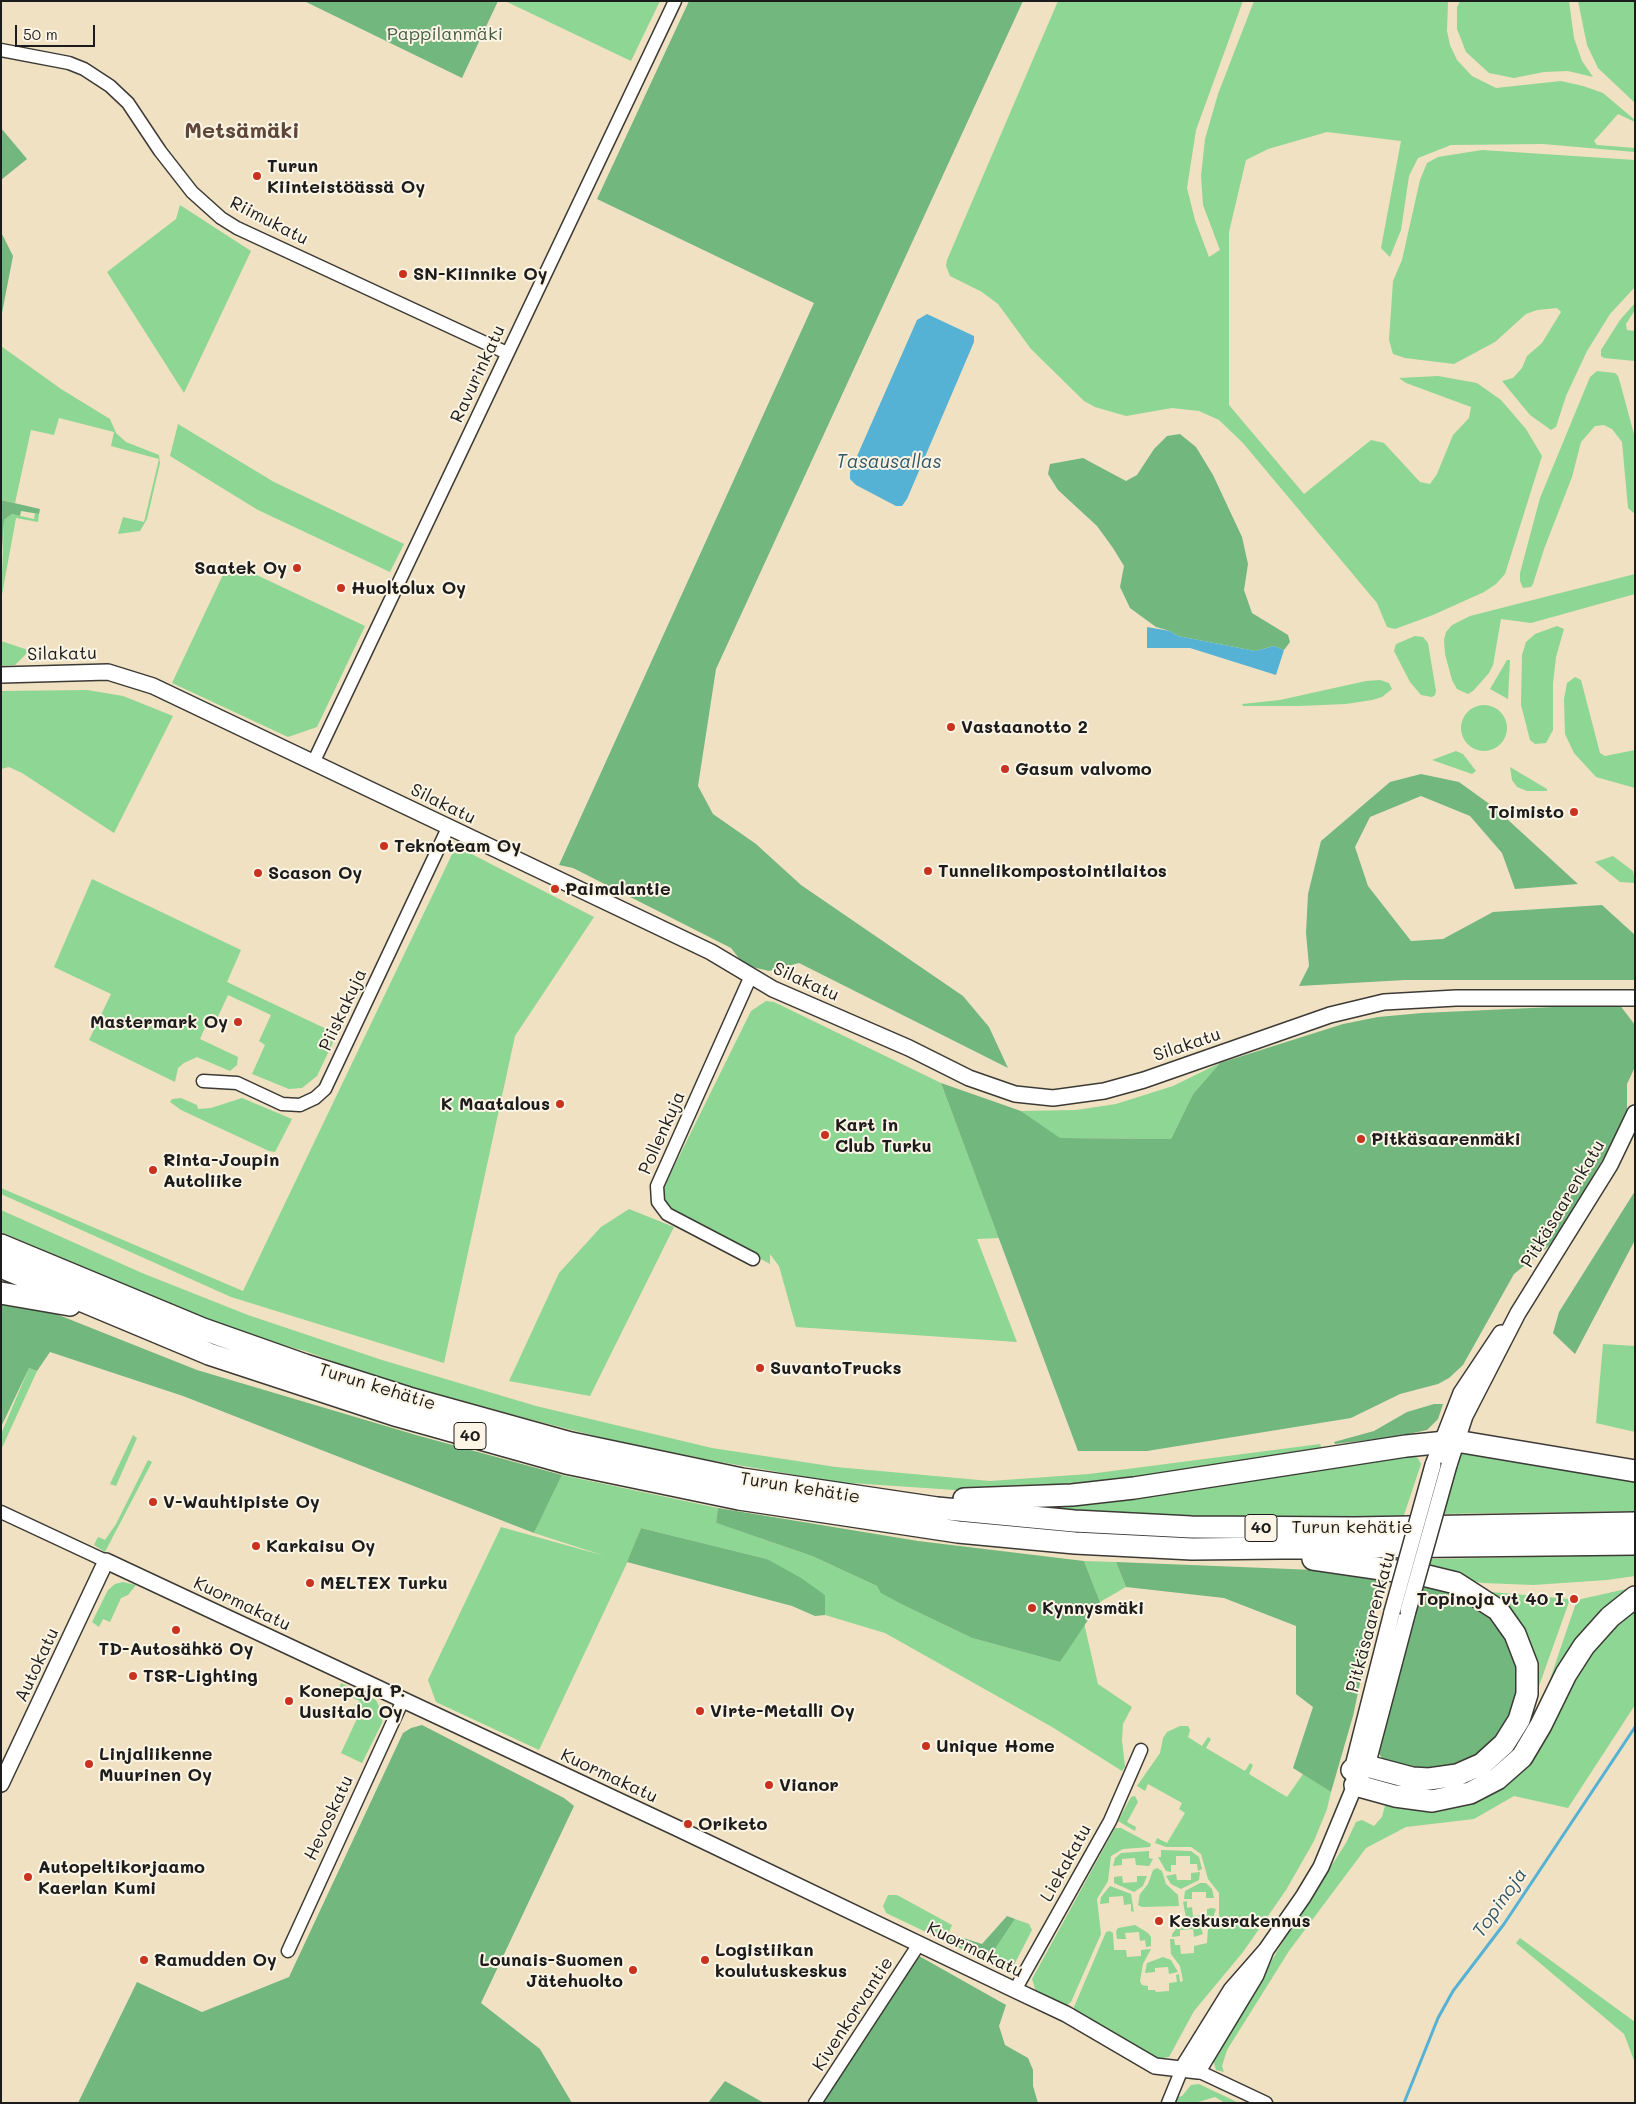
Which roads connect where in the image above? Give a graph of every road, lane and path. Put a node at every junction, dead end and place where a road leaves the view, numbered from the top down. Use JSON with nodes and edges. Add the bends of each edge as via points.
{"nodes":[{"id":1,"x":675,"y":1,"type":"edge"},
{"id":2,"x":1,"y":50,"type":"edge"},
{"id":3,"x":507,"y":353,"type":"junction"},
{"id":4,"x":1,"y":674,"type":"edge"},
{"id":5,"x":313,"y":763,"type":"junction"},
{"id":6,"x":448,"y":828,"type":"junction"},
{"id":7,"x":750,"y":978,"type":"junction"},
{"id":8,"x":1635,"y":998,"type":"edge"},
{"id":9,"x":203,"y":1081,"type":"dead end"},
{"id":10,"x":1635,"y":1113,"type":"edge"},
{"id":11,"x":1,"y":1245,"type":"edge"},
{"id":12,"x":753,"y":1259,"type":"dead end"},
{"id":13,"x":1,"y":1267,"type":"edge"},
{"id":14,"x":1,"y":1293,"type":"edge"},
{"id":15,"x":103,"y":1311,"type":"junction"},
{"id":16,"x":1448,"y":1442,"type":"junction"},
{"id":17,"x":1635,"y":1471,"type":"edge"},
{"id":18,"x":889,"y":1502,"type":"junction"},
{"id":19,"x":1,"y":1512,"type":"edge"},
{"id":20,"x":1635,"y":1523,"type":"edge"},
{"id":21,"x":1635,"y":1544,"type":"edge"},
{"id":22,"x":1248,"y":1550,"type":"junction"},
{"id":23,"x":106,"y":1561,"type":"junction"},
{"id":24,"x":1635,"y":1598,"type":"edge"},
{"id":25,"x":403,"y":1700,"type":"junction"},
{"id":26,"x":1141,"y":1750,"type":"dead end"},
{"id":27,"x":1358,"y":1773,"type":"junction"},
{"id":28,"x":1,"y":1784,"type":"edge"},
{"id":29,"x":919,"y":1944,"type":"junction"},
{"id":30,"x":1266,"y":1950,"type":"junction"},
{"id":31,"x":288,"y":1951,"type":"dead end"},
{"id":32,"x":1015,"y":1990,"type":"junction"},
{"id":33,"x":1182,"y":2069,"type":"junction"},
{"id":34,"x":1198,"y":2071,"type":"junction"},
{"id":35,"x":816,"y":2103,"type":"edge"},
{"id":36,"x":1168,"y":2103,"type":"edge"},
{"id":37,"x":1266,"y":2103,"type":"edge"}],
"edges":[{"from":1,"to":3,"type":"street","name":"Ravurinkatu"},
{"from":2,"to":3,"type":"street","name":"Riimukatu","via":[[69,63],[111,87],[128,103],[192,192],[237,228]]},
{"from":3,"to":5,"type":"street","name":"Ravurinkatu"},
{"from":4,"to":5,"type":"street","name":"Silakatu","via":[[108,672],[153,686]]},
{"from":5,"to":6,"type":"street","name":"Silakatu"},
{"from":6,"to":7,"type":"street","name":"Silakatu","via":[[711,952]]},
{"from":6,"to":9,"type":"street","name":"Piiskakuja","via":[[325,1090],[300,1104],[282,1104],[237,1083]]},
{"from":7,"to":8,"type":"street","name":"Silakatu","via":[[977,1082],[1015,1094],[1054,1098],[1088,1094],[1144,1080],[1330,1015],[1384,1002],[1456,998]]},
{"from":7,"to":12,"type":"street","name":"Pollenkuja","via":[[657,1186],[658,1202],[667,1214]]},
{"from":10,"to":16,"type":"street","name":"Pitkäsaarenkatu","via":[[1610,1165],[1518,1312],[1465,1416]]},
{"from":11,"to":18,"type":"highway","name":"Turun kehätie","number":"40","via":[[203,1329],[409,1398],[571,1443],[742,1479]]},
{"from":13,"to":15,"type":"highway","name":"Turun kehätie","number":"40"},
{"from":14,"to":15,"type":"highway"},
{"from":15,"to":22,"type":"highway","name":"Turun kehätie","number":"40","via":[[209,1354],[398,1416],[566,1463],[738,1499],[958,1532],[1075,1543]]},
{"from":16,"to":17,"type":"highway"},
{"from":16,"to":18,"type":"highway","via":[[1072,1495]]},
{"from":16,"to":27,"type":"street","name":"Pitkäsaarenkatu","bridge":true,"via":[[1449,1465]]},
{"from":16,"to":27,"type":"street","name":"Pitkäsaarenkatu","bridge":true,"via":[[1433,1465],[1392,1612]]},
{"from":18,"to":20,"type":"highway","name":"Turun kehätie","number":"40","via":[[1074,1521],[1191,1527]]},
{"from":19,"to":23,"type":"street","name":"Kuormakatu"},
{"from":21,"to":22,"type":"highway","name":"Turun kehätie","number":"40"},
{"from":22,"to":27,"type":"highway","via":[[1423,1575],[1456,1583],[1498,1610],[1515,1634],[1527,1665],[1527,1694],[1519,1720],[1494,1756],[1468,1771],[1437,1779]]},
{"from":23,"to":25,"type":"street","name":"Kuormakatu"},
{"from":23,"to":28,"type":"street","name":"Autokatu"},
{"from":24,"to":27,"type":"highway","via":[[1610,1617],[1584,1646],[1522,1757],[1497,1779],[1470,1793],[1432,1801],[1395,1796]]},
{"from":25,"to":29,"type":"street","name":"Kuormakatu"},
{"from":25,"to":31,"type":"street","name":"Hevoskatu"},
{"from":26,"to":32,"type":"street","name":"Liekakatu","via":[[1113,1816]]},
{"from":27,"to":30,"type":"street","name":"Pitkäsaarenkatu","via":[[1321,1867]]},
{"from":29,"to":32,"type":"street","name":"Kuormakatu"},
{"from":29,"to":35,"type":"street","name":"Kivenkorvantie"},
{"from":30,"to":33,"type":"street","name":"Pitkäsaarenkatu","via":[[1231,1990]]},
{"from":30,"to":34,"type":"street","name":"Pitkäsaarenkatu","via":[[1256,1974]]},
{"from":32,"to":33,"type":"street","name":"Kuormakatu","via":[[1066,2014],[1146,2063]]},
{"from":33,"to":34,"type":"street","name":"Kuormakatu"},
{"from":33,"to":36,"type":"street"},
{"from":34,"to":37,"type":"street"}]}
